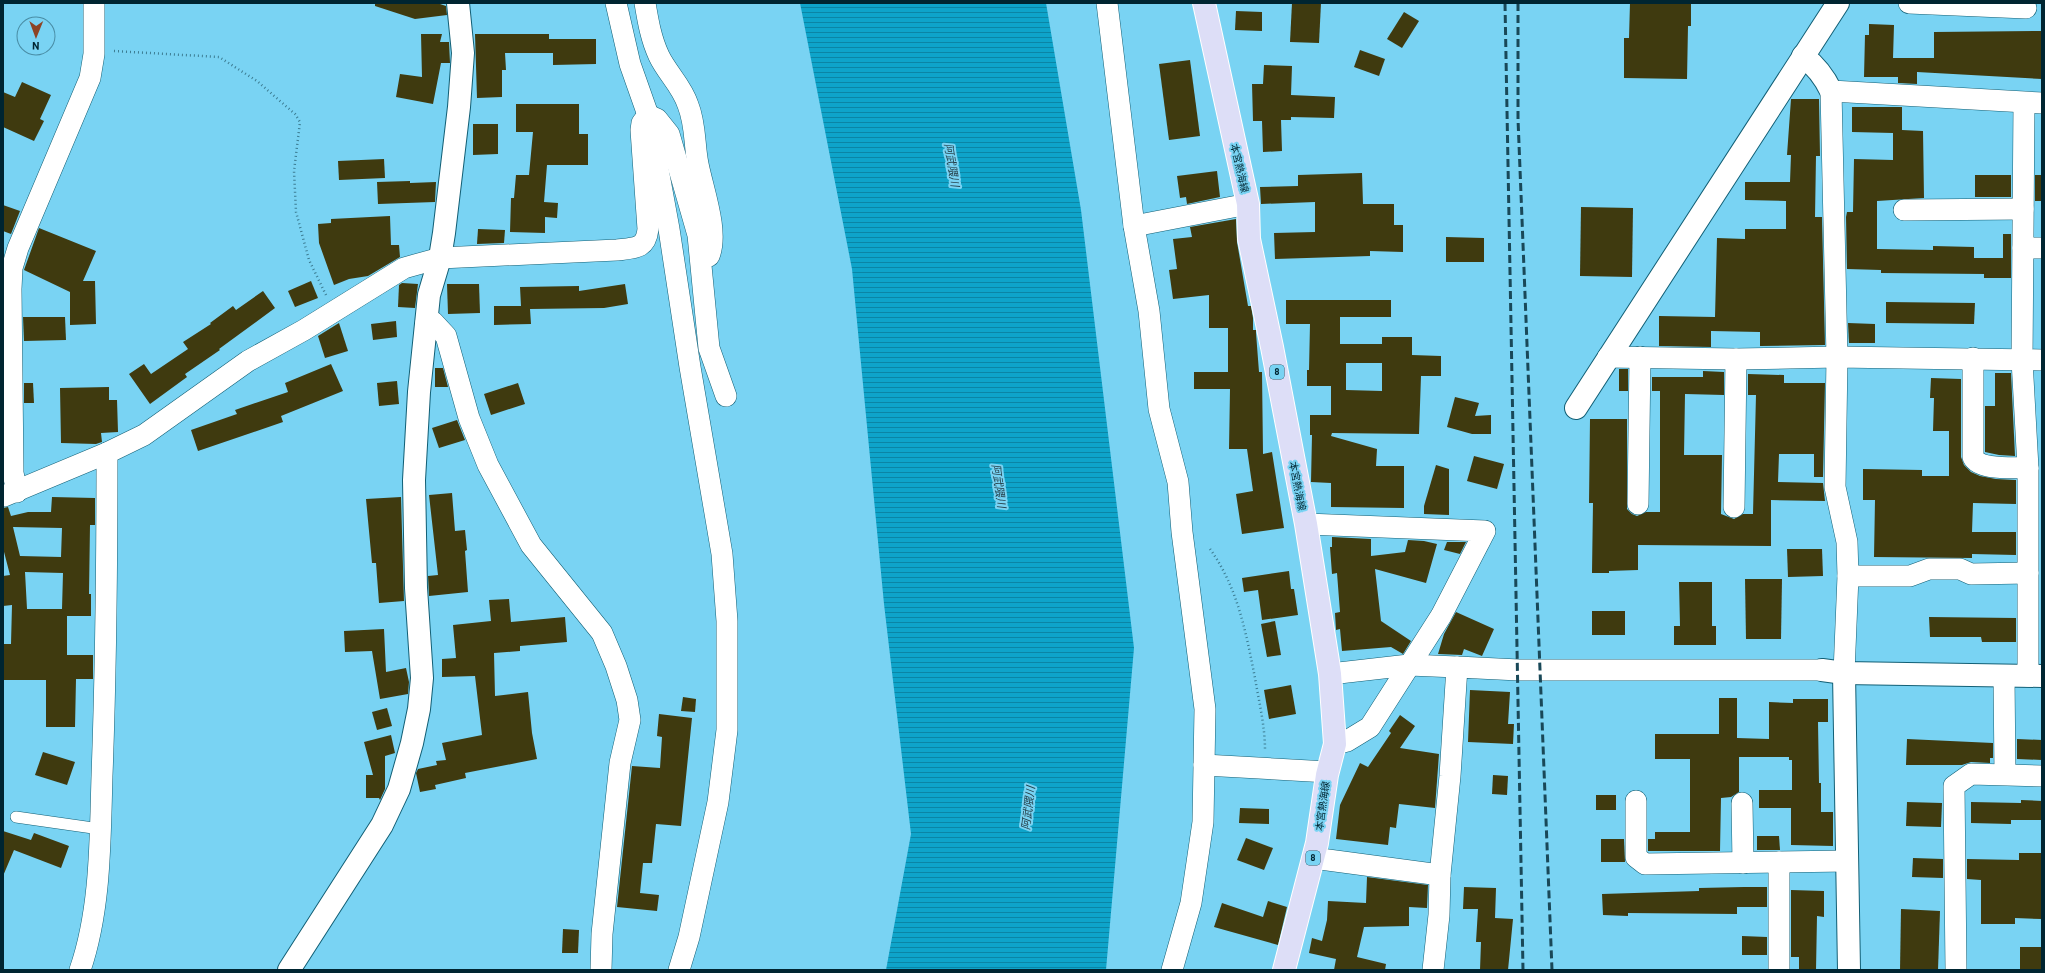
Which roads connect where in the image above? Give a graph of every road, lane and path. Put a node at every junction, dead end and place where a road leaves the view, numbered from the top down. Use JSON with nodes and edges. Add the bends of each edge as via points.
{"nodes":[{"id":1,"x":94,"y":3,"type":"edge"},
{"id":2,"x":458,"y":3,"type":"edge"},
{"id":3,"x":616,"y":3,"type":"edge"},
{"id":4,"x":644,"y":3,"type":"edge"},
{"id":5,"x":1107,"y":3,"type":"edge"},
{"id":6,"x":1204,"y":3,"type":"edge"},
{"id":7,"x":1838,"y":3,"type":"edge"},
{"id":8,"x":1909,"y":3,"type":"edge"},
{"id":9,"x":2026,"y":8,"type":"dead end"},
{"id":10,"x":94,"y":51,"type":"junction"},
{"id":11,"x":1803,"y":56,"type":"junction"},
{"id":12,"x":1832,"y":91,"type":"junction"},
{"id":13,"x":2033,"y":103,"type":"edge"},
{"id":14,"x":648,"y":115,"type":"junction"},
{"id":15,"x":1248,"y":204,"type":"junction"},
{"id":16,"x":2023,"y":209,"type":"junction"},
{"id":17,"x":1904,"y":210,"type":"dead end"},
{"id":18,"x":1134,"y":226,"type":"junction"},
{"id":19,"x":2032,"y":248,"type":"edge"},
{"id":20,"x":440,"y":258,"type":"junction"},
{"id":21,"x":702,"y":268,"type":"junction"},
{"id":22,"x":334,"y":312,"type":"junction"},
{"id":23,"x":426,"y":323,"type":"junction"},
{"id":24,"x":1608,"y":357,"type":"junction"},
{"id":25,"x":1640,"y":357,"type":"junction"},
{"id":26,"x":1837,"y":357,"type":"junction"},
{"id":27,"x":1973,"y":358,"type":"junction"},
{"id":28,"x":1736,"y":359,"type":"junction"},
{"id":29,"x":2032,"y":360,"type":"edge"},
{"id":30,"x":726,"y":396,"type":"dead end"},
{"id":31,"x":1576,"y":408,"type":"dead end"},
{"id":32,"x":107,"y":453,"type":"junction"},
{"id":33,"x":2028,"y":468,"type":"junction"},
{"id":34,"x":10,"y":494,"type":"edge"},
{"id":35,"x":1638,"y":504,"type":"dead end"},
{"id":36,"x":1734,"y":507,"type":"dead end"},
{"id":37,"x":1306,"y":524,"type":"junction"},
{"id":38,"x":1210,"y":549,"type":"dead end"},
{"id":39,"x":2028,"y":572,"type":"junction"},
{"id":40,"x":1848,"y":576,"type":"junction"},
{"id":41,"x":1409,"y":666,"type":"junction"},
{"id":42,"x":1457,"y":667,"type":"junction"},
{"id":43,"x":1822,"y":670,"type":"joint"},
{"id":44,"x":1844,"y":673,"type":"junction"},
{"id":45,"x":1330,"y":674,"type":"junction"},
{"id":46,"x":2004,"y":676,"type":"junction"},
{"id":47,"x":2035,"y":676,"type":"edge"},
{"id":48,"x":1335,"y":744,"type":"junction"},
{"id":49,"x":1204,"y":765,"type":"junction"},
{"id":50,"x":1266,"y":768,"type":"junction"},
{"id":51,"x":1328,"y":772,"type":"junction"},
{"id":52,"x":2005,"y":774,"type":"junction"},
{"id":53,"x":2042,"y":776,"type":"edge"},
{"id":54,"x":1636,"y":801,"type":"dead end"},
{"id":55,"x":1742,"y":803,"type":"dead end"},
{"id":56,"x":16,"y":817,"type":"dead end"},
{"id":57,"x":100,"y":829,"type":"junction"},
{"id":58,"x":1313,"y":858,"type":"junction"},
{"id":59,"x":1846,"y":861,"type":"junction"},
{"id":60,"x":1779,"y":862,"type":"junction"},
{"id":61,"x":1743,"y":863,"type":"junction"},
{"id":62,"x":1440,"y":875,"type":"junction"},
{"id":63,"x":80,"y":970,"type":"edge"},
{"id":64,"x":289,"y":970,"type":"edge"},
{"id":65,"x":601,"y":970,"type":"edge"},
{"id":66,"x":679,"y":970,"type":"edge"},
{"id":67,"x":1172,"y":970,"type":"edge"},
{"id":68,"x":1284,"y":970,"type":"edge"},
{"id":69,"x":1434,"y":970,"type":"edge"},
{"id":70,"x":1780,"y":970,"type":"edge"},
{"id":71,"x":1849,"y":970,"type":"edge"},
{"id":72,"x":1956,"y":970,"type":"edge"}],
"edges":[{"from":1,"to":10,"type":"street"},
{"from":2,"to":20,"type":"street","via":[[463,53],[460,107]]},
{"from":3,"to":14,"type":"street","via":[[632,70]]},
{"from":4,"to":21,"type":"street","via":[[659,57],[680,87],[695,124],[698,163],[709,210],[712,248],[708,261]]},
{"from":5,"to":18,"type":"street"},
{"from":6,"to":15,"type":"main road","name":"本宮熱海線","number":"8"},
{"from":7,"to":11,"type":"street"},
{"from":8,"to":9,"type":"street"},
{"from":10,"to":22,"type":"path","via":[[219,57],[257,81],[295,114],[300,122],[294,171],[296,212],[309,260]]},
{"from":10,"to":34,"type":"street","via":[[90,78],[18,248],[12,268],[10,289],[13,473]]},
{"from":11,"to":12,"type":"street","via":[[1815,65]]},
{"from":11,"to":24,"type":"street"},
{"from":12,"to":13,"type":"street"},
{"from":12,"to":26,"type":"street"},
{"from":13,"to":16,"type":"street"},
{"from":14,"to":20,"type":"street","via":[[642,123],[641,130],[648,229],[647,239],[640,246],[610,250]]},
{"from":14,"to":21,"type":"street","via":[[657,119],[669,134],[698,235]]},
{"from":14,"to":66,"type":"street","via":[[722,554],[727,621],[727,730],[718,802],[689,937]]},
{"from":15,"to":18,"type":"street"},
{"from":15,"to":37,"type":"main road","name":"本宮熱海線","number":"8","via":[[1249,239]]},
{"from":16,"to":17,"type":"street"},
{"from":16,"to":19,"type":"street"},
{"from":18,"to":49,"type":"street","via":[[1149,311],[1160,409],[1178,482],[1205,709]]},
{"from":19,"to":29,"type":"street"},
{"from":20,"to":22,"type":"street","via":[[404,268]]},
{"from":20,"to":23,"type":"street","via":[[429,295]]},
{"from":21,"to":30,"type":"street","via":[[709,348]]},
{"from":22,"to":32,"type":"street","via":[[248,360],[144,435]]},
{"from":23,"to":64,"type":"street","via":[[414,480],[416,588],[422,678],[414,736],[399,789],[382,825]]},
{"from":23,"to":65,"type":"street","via":[[433,322],[446,336],[469,418],[504,496],[531,545],[602,633],[627,700],[630,720],[620,763],[602,934]]},
{"from":24,"to":25,"type":"street"},
{"from":24,"to":31,"type":"street"},
{"from":25,"to":28,"type":"street"},
{"from":25,"to":35,"type":"street"},
{"from":26,"to":27,"type":"street"},
{"from":26,"to":28,"type":"street"},
{"from":26,"to":40,"type":"street","via":[[1835,487],[1847,542]]},
{"from":27,"to":29,"type":"street"},
{"from":27,"to":33,"type":"street","via":[[1975,462],[1983,466]]},
{"from":28,"to":36,"type":"street"},
{"from":29,"to":33,"type":"street"},
{"from":32,"to":34,"type":"street"},
{"from":32,"to":57,"type":"street","via":[[106,632]]},
{"from":33,"to":39,"type":"street"},
{"from":37,"to":41,"type":"street","via":[[1485,531],[1441,616]]},
{"from":37,"to":45,"type":"main road","name":"本宮熱海線","number":"8"},
{"from":38,"to":50,"type":"path","via":[[1230,581],[1245,629],[1265,737]]},
{"from":39,"to":40,"type":"street","via":[[1971,574],[1960,569],[1929,569],[1910,576]]},
{"from":39,"to":47,"type":"street"},
{"from":40,"to":44,"type":"street"},
{"from":41,"to":42,"type":"street"},
{"from":41,"to":45,"type":"street"},
{"from":41,"to":48,"type":"street","via":[[1370,728],[1347,741]]},
{"from":42,"to":43,"type":"street","via":[[1519,670]]},
{"from":42,"to":62,"type":"street"},
{"from":43,"to":44,"type":"street"},
{"from":44,"to":46,"type":"street"},
{"from":44,"to":59,"type":"street"},
{"from":45,"to":48,"type":"main road","name":"本宮熱海線","number":"8"},
{"from":46,"to":47,"type":"street"},
{"from":46,"to":52,"type":"street"},
{"from":48,"to":51,"type":"main road","name":"本宮熱海線","number":"8"},
{"from":49,"to":50,"type":"street"},
{"from":49,"to":67,"type":"street","via":[[1203,822],[1191,903]]},
{"from":50,"to":51,"type":"street"},
{"from":51,"to":58,"type":"main road","name":"本宮熱海線","number":"8"},
{"from":52,"to":53,"type":"street"},
{"from":52,"to":72,"type":"street","via":[[1971,774],[1954,786]]},
{"from":54,"to":61,"type":"street","via":[[1636,857],[1645,864]]},
{"from":55,"to":61,"type":"street"},
{"from":56,"to":57,"type":"lane"},
{"from":57,"to":63,"type":"street","via":[[94,914]]},
{"from":58,"to":62,"type":"street"},
{"from":58,"to":68,"type":"main road","name":"本宮熱海線","number":"8"},
{"from":59,"to":60,"type":"street"},
{"from":59,"to":71,"type":"street"},
{"from":60,"to":61,"type":"street"},
{"from":60,"to":70,"type":"street"},
{"from":62,"to":69,"type":"street"}]}
